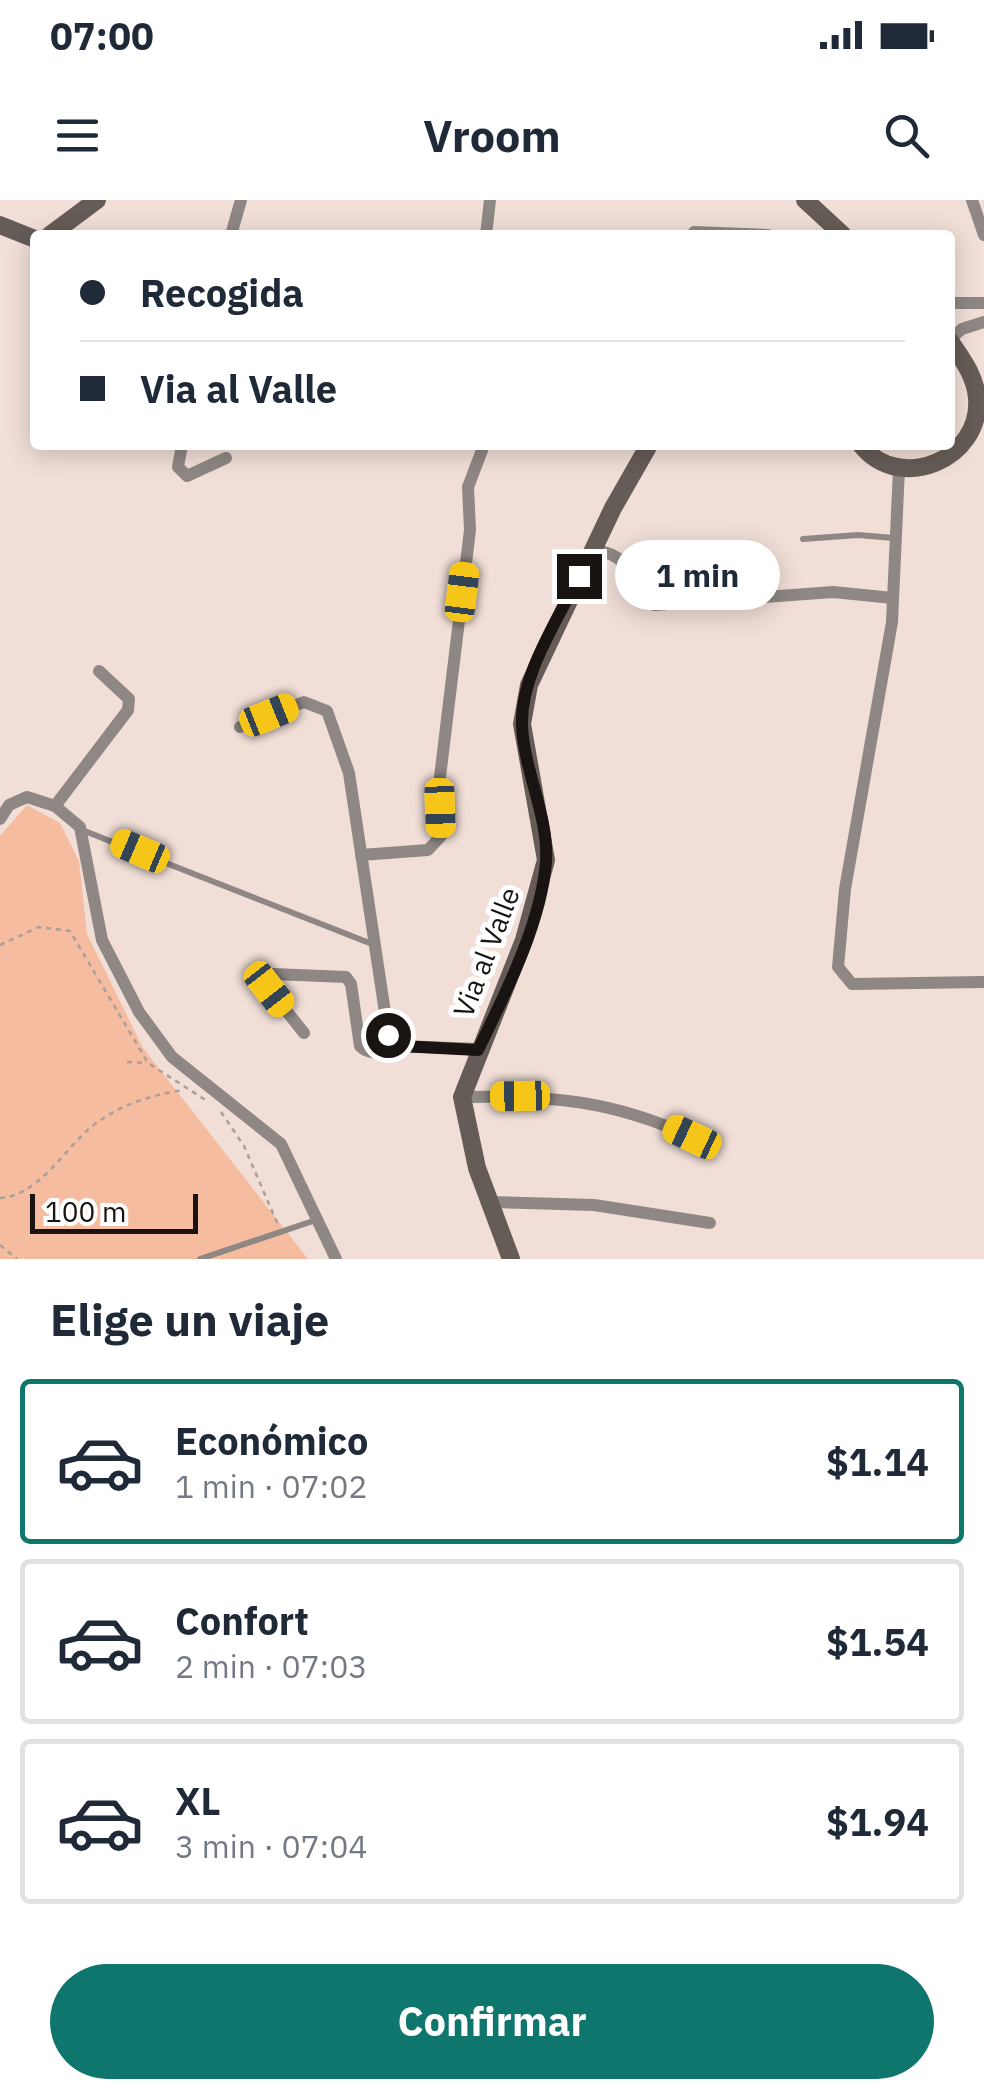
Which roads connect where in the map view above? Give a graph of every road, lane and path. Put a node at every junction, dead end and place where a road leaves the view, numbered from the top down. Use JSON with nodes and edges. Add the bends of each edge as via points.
{"nodes":[{"id":1,"x":97,"y":200,"type":"edge"},
{"id":2,"x":240,"y":200,"type":"edge"},
{"id":3,"x":490,"y":200,"type":"edge"},
{"id":4,"x":805,"y":200,"type":"edge"},
{"id":5,"x":972,"y":200,"type":"edge"},
{"id":6,"x":0,"y":225,"type":"edge"},
{"id":7,"x":57,"y":230,"type":"edge"},
{"id":8,"x":232,"y":230,"type":"edge"},
{"id":9,"x":487,"y":230,"type":"edge"},
{"id":10,"x":837,"y":230,"type":"edge"},
{"id":11,"x":984,"y":235,"type":"edge"},
{"id":12,"x":30,"y":237,"type":"edge"},
{"id":13,"x":955,"y":303,"type":"edge"},
{"id":14,"x":984,"y":303,"type":"edge"},
{"id":15,"x":984,"y":322,"type":"edge"},
{"id":16,"x":955,"y":335,"type":"edge"},
{"id":17,"x":955,"y":348,"type":"edge"},
{"id":18,"x":181,"y":450,"type":"edge"},
{"id":19,"x":482,"y":450,"type":"edge"},
{"id":20,"x":646,"y":450,"type":"edge"},
{"id":21,"x":865,"y":450,"type":"edge"},
{"id":22,"x":226,"y":458,"type":"dead end"},
{"id":23,"x":899,"y":469,"type":"junction"},
{"id":24,"x":896,"y":538,"type":"junction"},
{"id":25,"x":802,"y":539,"type":"dead end"},
{"id":26,"x":592,"y":549,"type":"junction"},
{"id":27,"x":893,"y":598,"type":"junction"},
{"id":28,"x":98,"y":672,"type":"dead end"},
{"id":29,"x":240,"y":727,"type":"dead end"},
{"id":30,"x":56,"y":806,"type":"junction"},
{"id":31,"x":0,"y":819,"type":"edge"},
{"id":32,"x":80,"y":830,"type":"junction"},
{"id":33,"x":362,"y":855,"type":"junction"},
{"id":34,"x":374,"y":944,"type":"junction"},
{"id":35,"x":0,"y":946,"type":"edge"},
{"id":36,"x":984,"y":982,"type":"edge"},
{"id":37,"x":304,"y":1033,"type":"dead end"},
{"id":38,"x":395,"y":1044,"type":"junction"},
{"id":39,"x":478,"y":1050,"type":"junction"},
{"id":40,"x":127,"y":1062,"type":"dead end"},
{"id":41,"x":148,"y":1063,"type":"junction"},
{"id":42,"x":184,"y":1090,"type":"junction"},
{"id":43,"x":462,"y":1097,"type":"junction"},
{"id":44,"x":692,"y":1137,"type":"dead end"},
{"id":45,"x":0,"y":1198,"type":"edge"},
{"id":46,"x":489,"y":1202,"type":"junction"},
{"id":47,"x":317,"y":1220,"type":"junction"},
{"id":48,"x":710,"y":1222,"type":"dead end"},
{"id":49,"x":280,"y":1232,"type":"junction"},
{"id":50,"x":0,"y":1245,"type":"edge"},
{"id":51,"x":17,"y":1259,"type":"edge"},
{"id":52,"x":200,"y":1259,"type":"edge"},
{"id":53,"x":336,"y":1259,"type":"edge"},
{"id":54,"x":511,"y":1259,"type":"edge"}],
"edges":[{"from":1,"to":7,"type":"main road"},
{"from":2,"to":8,"type":"street"},
{"from":3,"to":9,"type":"street"},
{"from":4,"to":10,"type":"main road"},
{"from":5,"to":11,"type":"street"},
{"from":6,"to":12,"type":"main road"},
{"from":13,"to":14,"type":"street"},
{"from":15,"to":16,"type":"street"},
{"from":17,"to":23,"type":"main road","via":[[977,398],[974,424],[950,455],[919,469]]},
{"from":18,"to":22,"type":"street","via":[[178,466],[187,476]]},
{"from":19,"to":33,"type":"street","via":[[468,487],[470,530],[439,784],[441,836],[428,850]]},
{"from":20,"to":26,"type":"main road","name":"Via al Valle"},
{"from":21,"to":23,"type":"main road"},
{"from":23,"to":24,"type":"street"},
{"from":24,"to":25,"type":"lane"},
{"from":24,"to":27,"type":"street"},
{"from":26,"to":27,"type":"street","via":[[616,553],[638,595],[654,605],[833,592]]},
{"from":26,"to":39,"type":"main road","name":"Via al Valle","via":[[528,686],[522,724],[546,860],[524,940]]},
{"from":27,"to":36,"type":"street","via":[[845,889],[839,972],[852,984]]},
{"from":28,"to":30,"type":"street","via":[[129,699],[128,710]]},
{"from":29,"to":33,"type":"street","via":[[304,702],[327,711],[349,773]]},
{"from":30,"to":31,"type":"street","via":[[18,798]]},
{"from":30,"to":32,"type":"street"},
{"from":32,"to":34,"type":"lane"},
{"from":32,"to":47,"type":"street","via":[[102,940],[138,1012],[172,1057],[280,1144]]},
{"from":33,"to":34,"type":"street"},
{"from":34,"to":38,"type":"street","via":[[388,1035]]},
{"from":35,"to":41,"type":"path","via":[[40,928],[70,931]]},
{"from":37,"to":38,"type":"street","via":[[269,989],[272,974],[346,976],[362,1048],[385,1051]]},
{"from":38,"to":39,"type":"street"},
{"from":39,"to":43,"type":"main road","name":"Via al Valle"},
{"from":40,"to":41,"type":"path"},
{"from":41,"to":42,"type":"path"},
{"from":42,"to":45,"type":"path","via":[[145,1096],[112,1113],[32,1186]]},
{"from":42,"to":49,"type":"path","via":[[215,1104],[228,1120]]},
{"from":43,"to":44,"type":"street","via":[[550,1096],[625,1112]]},
{"from":43,"to":46,"type":"main road","name":"Via al Valle"},
{"from":46,"to":48,"type":"street","via":[[594,1205]]},
{"from":46,"to":54,"type":"main road","name":"Via al Valle"},
{"from":47,"to":49,"type":"lane"},
{"from":47,"to":53,"type":"street"},
{"from":49,"to":52,"type":"lane"},
{"from":50,"to":51,"type":"path"}]}
